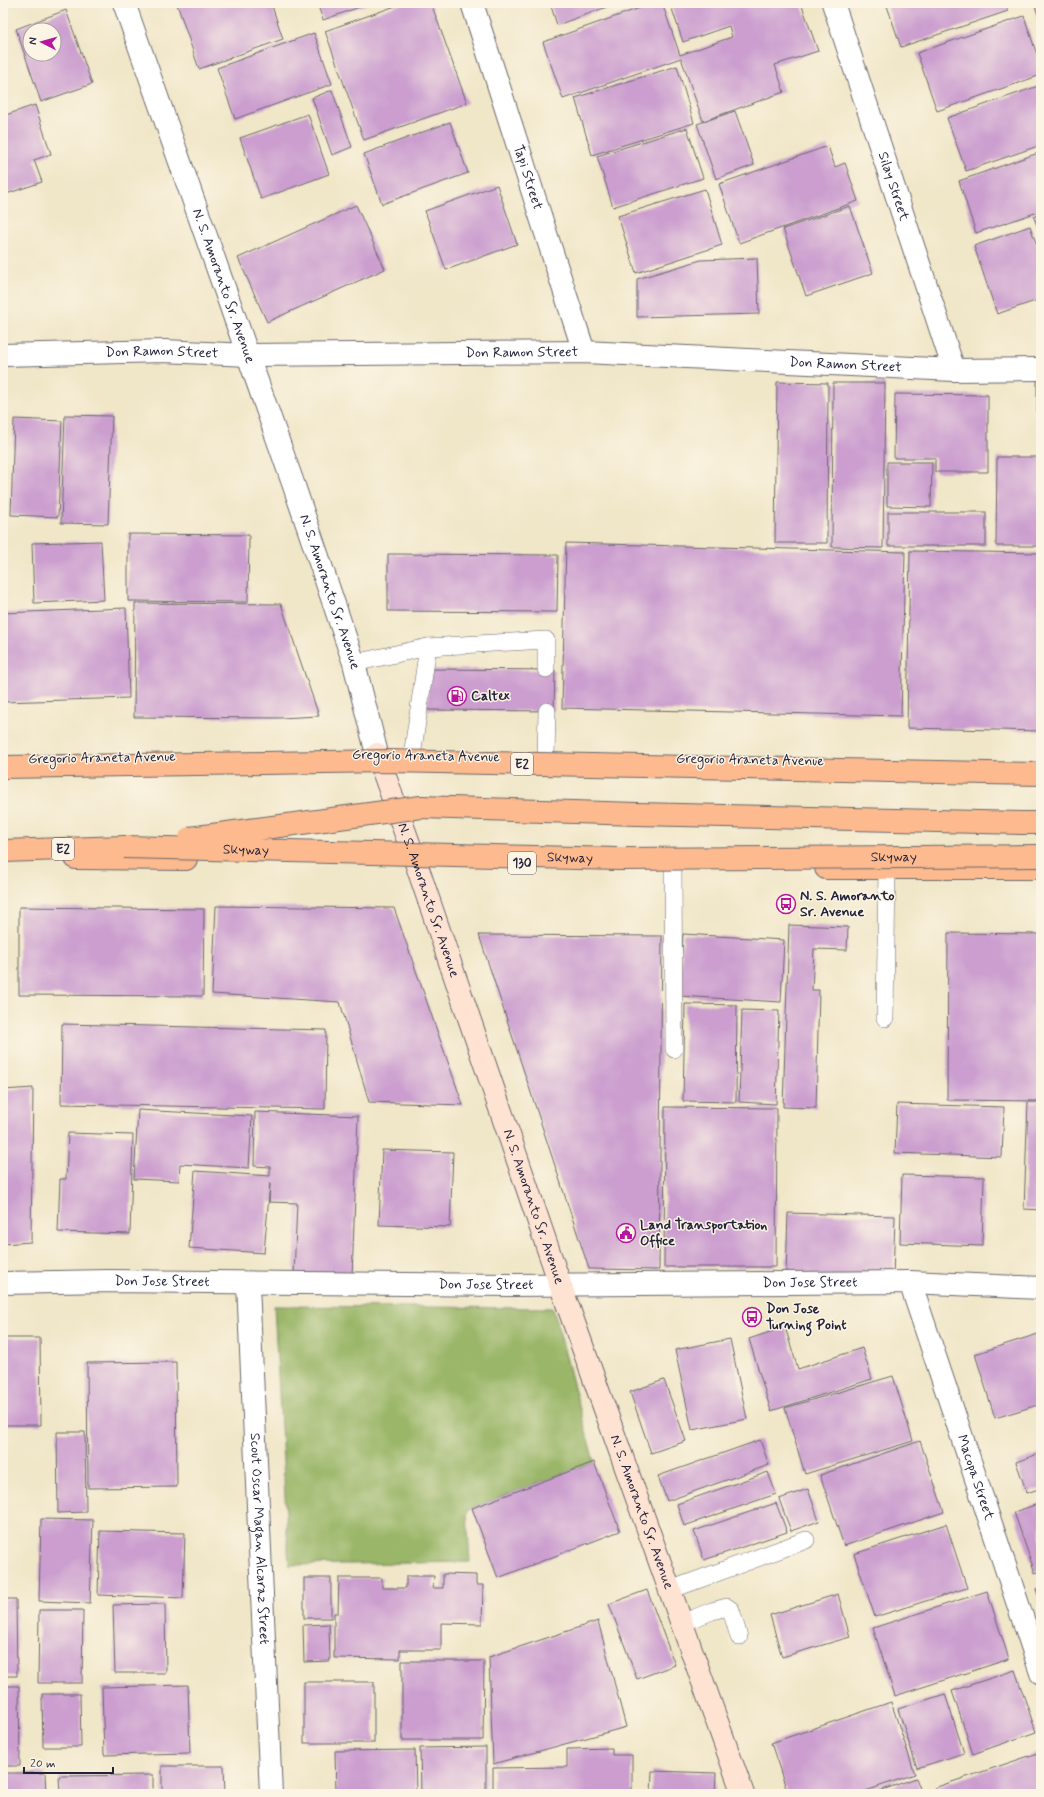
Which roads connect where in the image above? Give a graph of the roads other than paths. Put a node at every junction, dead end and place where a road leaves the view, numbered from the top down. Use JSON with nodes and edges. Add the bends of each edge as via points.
{"nodes":[{"id":1,"x":124,"y":3,"type":"edge"},
{"id":2,"x":472,"y":3,"type":"edge"},
{"id":3,"x":833,"y":3,"type":"edge"},
{"id":4,"x":584,"y":352,"type":"junction"},
{"id":5,"x":3,"y":355,"type":"edge"},
{"id":6,"x":248,"y":355,"type":"junction"},
{"id":7,"x":1041,"y":369,"type":"edge"},
{"id":8,"x":954,"y":370,"type":"junction"},
{"id":9,"x":428,"y":647,"type":"junction"},
{"id":10,"x":354,"y":663,"type":"junction"},
{"id":11,"x":546,"y":669,"type":"dead end"},
{"id":12,"x":547,"y":711,"type":"dead end"},
{"id":13,"x":377,"y":754,"type":"junction"},
{"id":14,"x":412,"y":756,"type":"junction"},
{"id":15,"x":546,"y":758,"type":"junction"},
{"id":16,"x":3,"y":760,"type":"edge"},
{"id":17,"x":1041,"y":764,"type":"edge"},
{"id":18,"x":3,"y":767,"type":"edge"},
{"id":19,"x":1041,"y":774,"type":"edge"},
{"id":20,"x":1041,"y":823,"type":"edge"},
{"id":21,"x":124,"y":847,"type":"junction"},
{"id":22,"x":3,"y":851,"type":"edge"},
{"id":23,"x":1041,"y":856,"type":"edge"},
{"id":24,"x":3,"y":858,"type":"edge"},
{"id":25,"x":415,"y":860,"type":"junction"},
{"id":26,"x":673,"y":867,"type":"junction"},
{"id":27,"x":887,"y":868,"type":"junction"},
{"id":28,"x":1041,"y":868,"type":"edge"},
{"id":29,"x":885,"y":1018,"type":"dead end"},
{"id":30,"x":674,"y":1049,"type":"dead end"},
{"id":31,"x":910,"y":1282,"type":"junction"},
{"id":32,"x":3,"y":1283,"type":"edge"},
{"id":33,"x":248,"y":1284,"type":"junction"},
{"id":34,"x":560,"y":1284,"type":"junction"},
{"id":35,"x":1041,"y":1288,"type":"edge"},
{"id":36,"x":806,"y":1540,"type":"dead end"},
{"id":37,"x":670,"y":1590,"type":"junction"},
{"id":38,"x":682,"y":1623,"type":"junction"},
{"id":39,"x":739,"y":1637,"type":"dead end"},
{"id":40,"x":1041,"y":1673,"type":"edge"},
{"id":41,"x":271,"y":1794,"type":"edge"},
{"id":42,"x":743,"y":1794,"type":"edge"}],
"edges":[{"from":1,"to":6,"type":"street","name":"N. S. Amoranto Sr. Avenue"},
{"from":2,"to":4,"type":"street","name":"Tapi Street"},
{"from":3,"to":8,"type":"street","name":"Silay Street"},
{"from":4,"to":6,"type":"street","name":"Don Ramon Street"},
{"from":4,"to":8,"type":"street","name":"Don Ramon Street"},
{"from":5,"to":6,"type":"street","name":"Don Ramon Street","via":[[164,351]]},
{"from":6,"to":10,"type":"street","name":"N. S. Amoranto Sr. Avenue"},
{"from":7,"to":8,"type":"street","name":"Don Ramon Street"},
{"from":9,"to":10,"type":"lane"},
{"from":9,"to":11,"type":"lane","via":[[546,640]]},
{"from":9,"to":14,"type":"lane"},
{"from":10,"to":13,"type":"street","name":"N. S. Amoranto Sr. Avenue"},
{"from":12,"to":15,"type":"lane"},
{"from":13,"to":14,"type":"main road","name":"Gregorio Araneta Avenue"},
{"from":13,"to":16,"type":"main road","name":"Gregorio Araneta Avenue"},
{"from":13,"to":25,"type":"street","name":"N. S. Amoranto Sr. Avenue"},
{"from":14,"to":15,"type":"main road","name":"Gregorio Araneta Avenue"},
{"from":15,"to":17,"type":"main road","name":"Gregorio Araneta Avenue"},
{"from":18,"to":19,"type":"main road","number":"E2","bridge":true,"via":[[387,761]]},
{"from":20,"to":21,"type":"main road","bridge":true,"via":[[636,814],[421,806]]},
{"from":21,"to":22,"type":"main road","name":"Skyway","number":"E2"},
{"from":21,"to":23,"type":"main road","name":"Skyway","number":"E2","bridge":true,"via":[[618,858]]},
{"from":24,"to":25,"type":"main road","number":"130"},
{"from":25,"to":26,"type":"main road","number":"130"},
{"from":25,"to":34,"type":"street","name":"N. S. Amoranto Sr. Avenue"},
{"from":26,"to":27,"type":"main road","number":"130"},
{"from":26,"to":30,"type":"lane"},
{"from":27,"to":28,"type":"main road","number":"130"},
{"from":27,"to":29,"type":"lane"},
{"from":31,"to":34,"type":"street","name":"Don Jose Street"},
{"from":31,"to":35,"type":"street","name":"Don Jose Street"},
{"from":31,"to":40,"type":"street","name":"Macopa Street"},
{"from":32,"to":33,"type":"street","name":"Don Jose Street","via":[[108,1281]]},
{"from":33,"to":34,"type":"street","name":"Don Jose Street"},
{"from":33,"to":41,"type":"street","name":"Scout Oscar Magan Alcaraz Street"},
{"from":34,"to":37,"type":"street","name":"N. S. Amoranto Sr. Avenue"},
{"from":36,"to":37,"type":"lane"},
{"from":37,"to":38,"type":"street","name":"N. S. Amoranto Sr. Avenue"},
{"from":38,"to":39,"type":"lane","via":[[727,1607],[731,1610]]},
{"from":38,"to":42,"type":"street","name":"N. S. Amoranto Sr. Avenue"}]}
